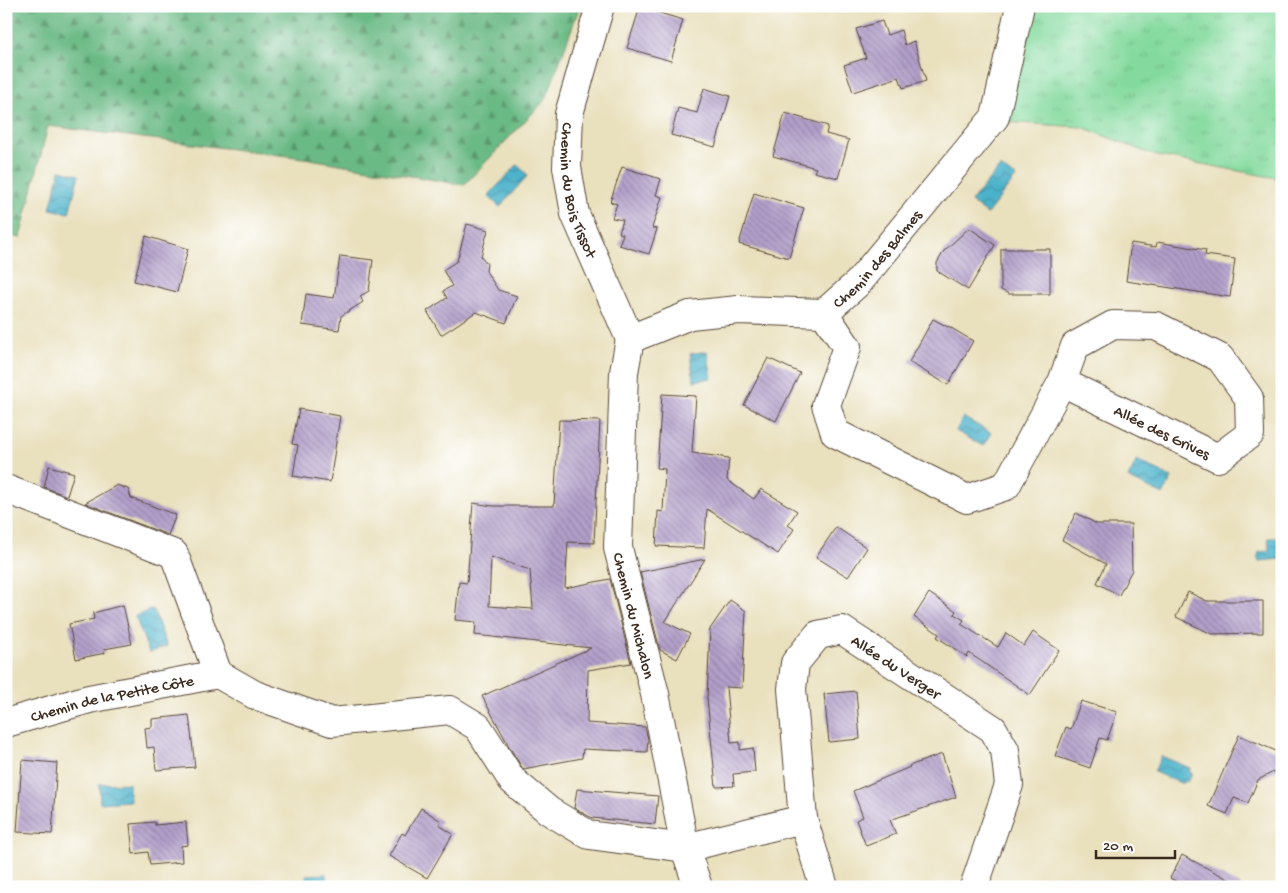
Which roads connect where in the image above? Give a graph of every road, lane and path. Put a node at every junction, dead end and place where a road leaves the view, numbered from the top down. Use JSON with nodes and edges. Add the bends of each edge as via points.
{"nodes":[{"id":1,"x":600,"y":6,"type":"edge"},
{"id":2,"x":1020,"y":6,"type":"edge"},
{"id":3,"x":824,"y":313,"type":"junction"},
{"id":4,"x":630,"y":339,"type":"junction"},
{"id":5,"x":1062,"y":382,"type":"junction"},
{"id":6,"x":6,"y":489,"type":"edge"},
{"id":7,"x":218,"y":674,"type":"junction"},
{"id":8,"x":6,"y":723,"type":"edge"},
{"id":9,"x":802,"y":819,"type":"junction"},
{"id":10,"x":685,"y":848,"type":"junction"},
{"id":11,"x":698,"y":887,"type":"edge"},
{"id":12,"x":824,"y":887,"type":"edge"},
{"id":13,"x":974,"y":887,"type":"edge"}],
"edges":[{"from":1,"to":4,"type":"street","name":"Chemin du Bois Tissot","via":[[569,114],[567,167],[575,214]]},
{"from":2,"to":3,"type":"street","name":"Chemin des Balmes","via":[[994,116],[858,283]]},
{"from":3,"to":4,"type":"street","name":"Chemin des Balmes","via":[[738,310],[690,315]]},
{"from":3,"to":5,"type":"street","name":"Allée des Grives","via":[[847,347],[826,405],[836,433],[967,499],[1006,486]]},
{"from":4,"to":10,"type":"street","name":"Chemin du Michalon","via":[[624,372],[618,548],[655,694]]},
{"from":5,"to":5,"type":"street","name":"Allée des Grives","via":[[1218,458],[1250,434],[1249,398],[1220,358],[1156,326],[1113,324],[1075,346]]},
{"from":6,"to":7,"type":"street","name":"Chemin de la Petite Côte","via":[[174,554]]},
{"from":7,"to":8,"type":"street","name":"Chemin de la Petite Côte","via":[[89,699]]},
{"from":7,"to":10,"type":"street","via":[[255,695],[332,722],[450,710],[478,727],[512,780],[549,811],[589,835]]},
{"from":9,"to":10,"type":"street"},
{"from":9,"to":12,"type":"street","name":"Allée du Verger"},
{"from":9,"to":13,"type":"street","name":"Allée du Verger","via":[[792,689],[795,663],[818,635],[842,630],[993,730],[1005,750],[1010,784]]},
{"from":10,"to":11,"type":"street","name":"Chemin du Michalon"}]}
